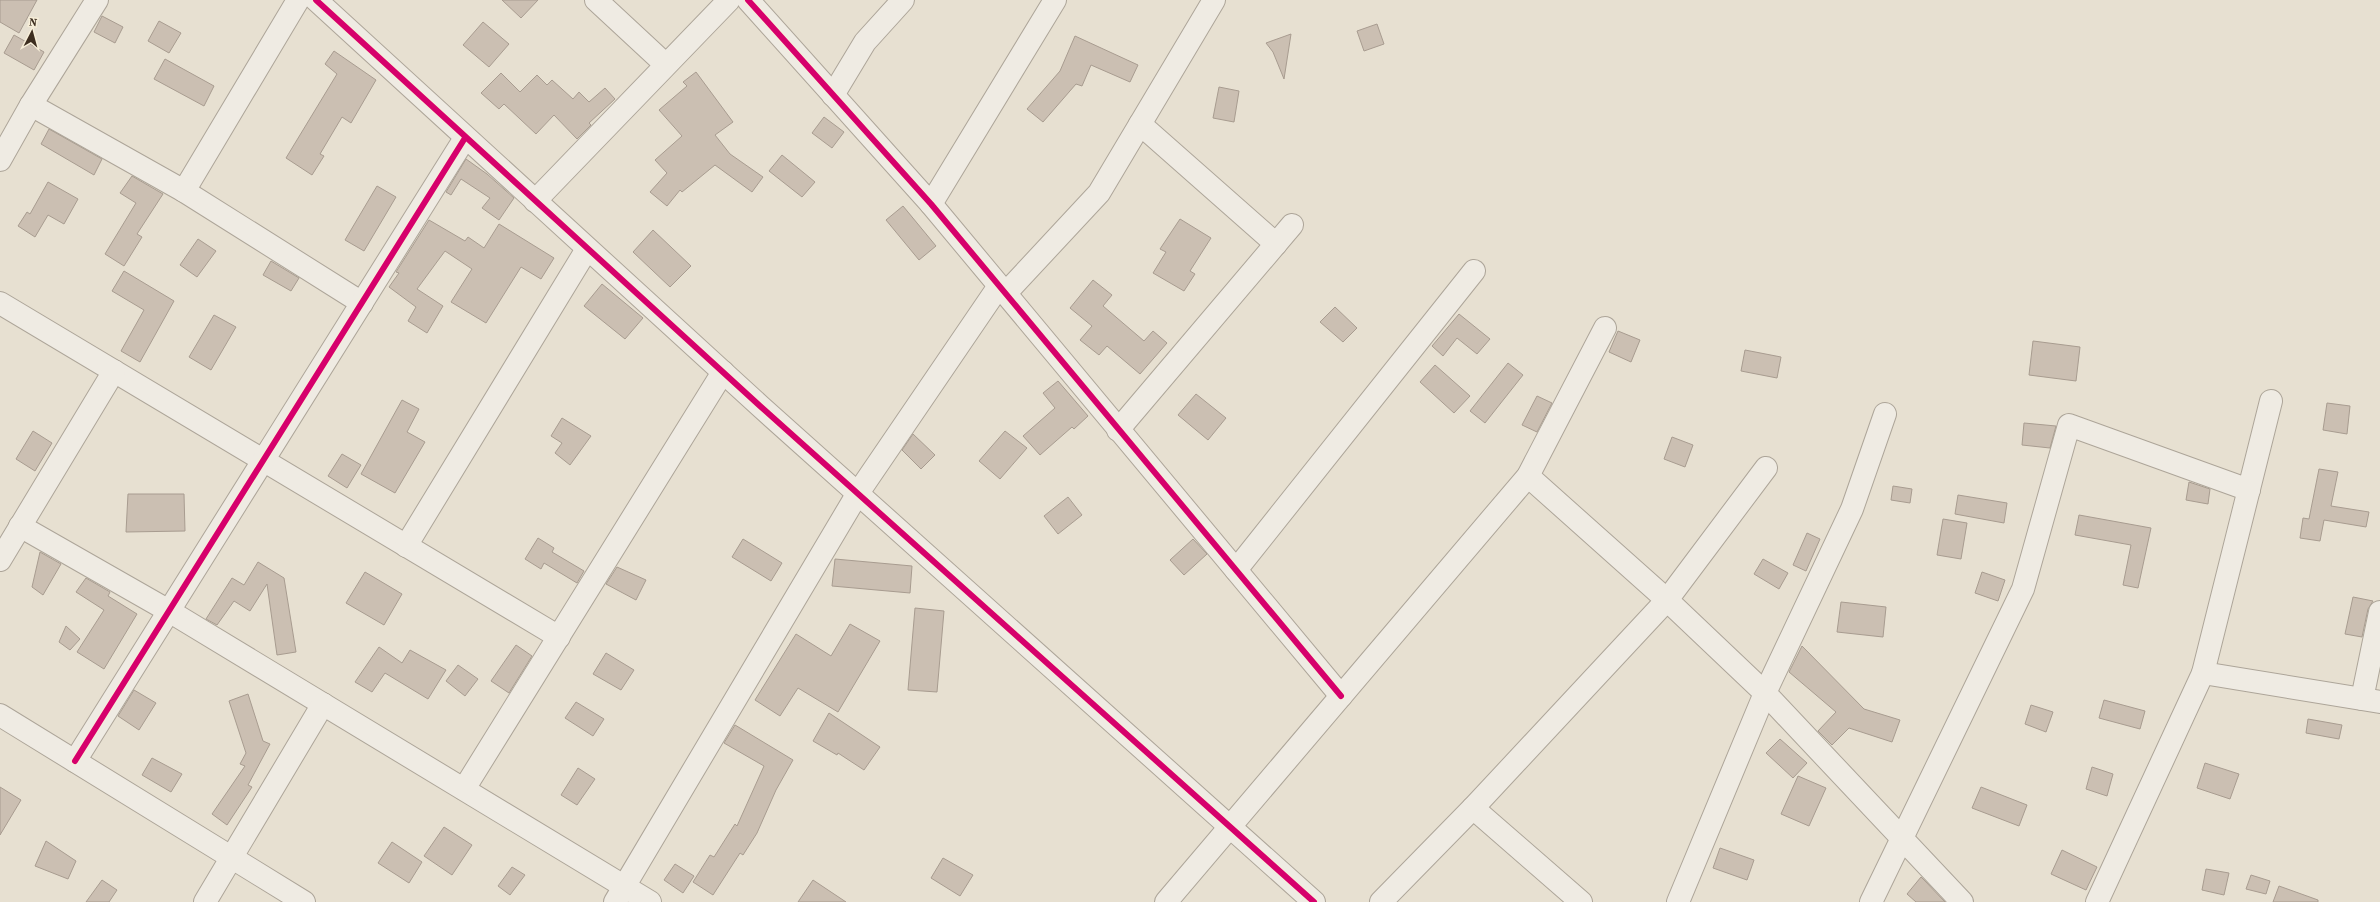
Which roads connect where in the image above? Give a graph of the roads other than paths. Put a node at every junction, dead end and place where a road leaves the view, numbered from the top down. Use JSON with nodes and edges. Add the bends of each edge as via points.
{"nodes":[{"id":1,"x":97,"y":0,"type":"edge"},
{"id":2,"x":298,"y":0,"type":"edge"},
{"id":3,"x":316,"y":0,"type":"edge"},
{"id":4,"x":596,"y":0,"type":"edge"},
{"id":5,"x":729,"y":0,"type":"edge"},
{"id":6,"x":748,"y":0,"type":"edge"},
{"id":7,"x":903,"y":0,"type":"edge"},
{"id":8,"x":1055,"y":0,"type":"edge"},
{"id":9,"x":1214,"y":0,"type":"edge"},
{"id":10,"x":665,"y":64,"type":"junction"},
{"id":11,"x":833,"y":95,"type":"junction"},
{"id":12,"x":31,"y":105,"type":"junction"},
{"id":13,"x":1140,"y":124,"type":"junction"},
{"id":14,"x":465,"y":138,"type":"junction"},
{"id":15,"x":0,"y":160,"type":"edge"},
{"id":16,"x":184,"y":191,"type":"junction"},
{"id":17,"x":534,"y":201,"type":"junction"},
{"id":18,"x":931,"y":204,"type":"junction"},
{"id":19,"x":1292,"y":225,"type":"dead end"},
{"id":20,"x":1276,"y":244,"type":"junction"},
{"id":21,"x":587,"y":248,"type":"junction"},
{"id":22,"x":1474,"y":271,"type":"dead end"},
{"id":23,"x":1002,"y":290,"type":"junction"},
{"id":24,"x":0,"y":303,"type":"edge"},
{"id":25,"x":362,"y":303,"type":"junction"},
{"id":26,"x":1606,"y":328,"type":"dead end"},
{"id":27,"x":114,"y":371,"type":"junction"},
{"id":28,"x":723,"y":372,"type":"junction"},
{"id":29,"x":2271,"y":401,"type":"dead end"},
{"id":30,"x":1884,"y":414,"type":"dead end"},
{"id":31,"x":1118,"y":430,"type":"junction"},
{"id":32,"x":263,"y":460,"type":"junction"},
{"id":33,"x":1766,"y":468,"type":"dead end"},
{"id":34,"x":1528,"y":476,"type":"junction"},
{"id":35,"x":2249,"y":490,"type":"junction"},
{"id":36,"x":858,"y":493,"type":"junction"},
{"id":37,"x":20,"y":526,"type":"junction"},
{"id":38,"x":406,"y":546,"type":"junction"},
{"id":39,"x":0,"y":560,"type":"edge"},
{"id":40,"x":1236,"y":570,"type":"junction"},
{"id":41,"x":1667,"y":600,"type":"junction"},
{"id":42,"x":169,"y":610,"type":"junction"},
{"id":43,"x":2380,"y":612,"type":"edge"},
{"id":44,"x":559,"y":637,"type":"junction"},
{"id":45,"x":2203,"y":673,"type":"junction"},
{"id":46,"x":1765,"y":693,"type":"junction"},
{"id":47,"x":1341,"y":696,"type":"junction"},
{"id":48,"x":2371,"y":701,"type":"edge"},
{"id":49,"x":323,"y":704,"type":"junction"},
{"id":50,"x":0,"y":715,"type":"edge"},
{"id":51,"x":75,"y":761,"type":"junction"},
{"id":52,"x":464,"y":789,"type":"junction"},
{"id":53,"x":1473,"y":808,"type":"junction"},
{"id":54,"x":1229,"y":826,"type":"junction"},
{"id":55,"x":1901,"y":837,"type":"junction"},
{"id":56,"x":232,"y":858,"type":"junction"},
{"id":57,"x":620,"y":894,"type":"edge"},
{"id":58,"x":205,"y":902,"type":"edge"},
{"id":59,"x":304,"y":902,"type":"edge"},
{"id":60,"x":650,"y":902,"type":"edge"},
{"id":61,"x":1166,"y":902,"type":"edge"},
{"id":62,"x":1314,"y":902,"type":"edge"},
{"id":63,"x":1382,"y":902,"type":"edge"},
{"id":64,"x":1581,"y":902,"type":"edge"},
{"id":65,"x":1678,"y":902,"type":"edge"},
{"id":66,"x":1871,"y":902,"type":"edge"},
{"id":67,"x":1962,"y":902,"type":"edge"},
{"id":68,"x":2097,"y":902,"type":"edge"}],
"edges":[{"from":1,"to":12,"type":"street"},
{"from":2,"to":16,"type":"street"},
{"from":3,"to":14,"type":"street"},
{"from":4,"to":10,"type":"street"},
{"from":5,"to":10,"type":"street"},
{"from":6,"to":11,"type":"street"},
{"from":7,"to":11,"type":"street","via":[[865,42]]},
{"from":8,"to":18,"type":"street"},
{"from":9,"to":13,"type":"street"},
{"from":10,"to":17,"type":"street"},
{"from":11,"to":18,"type":"street"},
{"from":12,"to":15,"type":"street"},
{"from":12,"to":16,"type":"street"},
{"from":13,"to":20,"type":"street"},
{"from":13,"to":23,"type":"street","via":[[1099,193]]},
{"from":14,"to":17,"type":"street"},
{"from":14,"to":25,"type":"street"},
{"from":16,"to":25,"type":"street"},
{"from":17,"to":21,"type":"street"},
{"from":18,"to":23,"type":"street"},
{"from":19,"to":20,"type":"street"},
{"from":20,"to":31,"type":"street"},
{"from":21,"to":28,"type":"street"},
{"from":21,"to":38,"type":"street"},
{"from":22,"to":40,"type":"street"},
{"from":23,"to":31,"type":"street"},
{"from":23,"to":36,"type":"street"},
{"from":24,"to":27,"type":"street"},
{"from":25,"to":32,"type":"street"},
{"from":26,"to":34,"type":"street"},
{"from":27,"to":32,"type":"street"},
{"from":27,"to":37,"type":"street"},
{"from":28,"to":36,"type":"street"},
{"from":28,"to":44,"type":"street"},
{"from":29,"to":35,"type":"street"},
{"from":30,"to":46,"type":"street","via":[[1852,509]]},
{"from":31,"to":40,"type":"street"},
{"from":32,"to":38,"type":"street"},
{"from":32,"to":42,"type":"street"},
{"from":33,"to":41,"type":"street"},
{"from":34,"to":41,"type":"street"},
{"from":34,"to":47,"type":"street"},
{"from":35,"to":45,"type":"street"},
{"from":35,"to":55,"type":"street","via":[[2069,425],[2023,589]]},
{"from":36,"to":54,"type":"street"},
{"from":36,"to":57,"type":"street"},
{"from":37,"to":39,"type":"street"},
{"from":37,"to":42,"type":"street"},
{"from":38,"to":44,"type":"street"},
{"from":40,"to":47,"type":"street"},
{"from":41,"to":46,"type":"street"},
{"from":41,"to":53,"type":"street"},
{"from":42,"to":49,"type":"street"},
{"from":42,"to":51,"type":"street"},
{"from":43,"to":48,"type":"street"},
{"from":44,"to":52,"type":"street"},
{"from":45,"to":48,"type":"street"},
{"from":45,"to":68,"type":"street"},
{"from":46,"to":55,"type":"street"},
{"from":46,"to":65,"type":"street"},
{"from":47,"to":54,"type":"street"},
{"from":49,"to":52,"type":"street"},
{"from":49,"to":56,"type":"street"},
{"from":50,"to":51,"type":"street"},
{"from":51,"to":56,"type":"street"},
{"from":52,"to":57,"type":"street"},
{"from":53,"to":63,"type":"street"},
{"from":53,"to":64,"type":"street"},
{"from":54,"to":61,"type":"street"},
{"from":54,"to":62,"type":"street"},
{"from":55,"to":66,"type":"street"},
{"from":55,"to":67,"type":"street"},
{"from":56,"to":58,"type":"street"},
{"from":56,"to":59,"type":"street"},
{"from":57,"to":60,"type":"street"}]}
